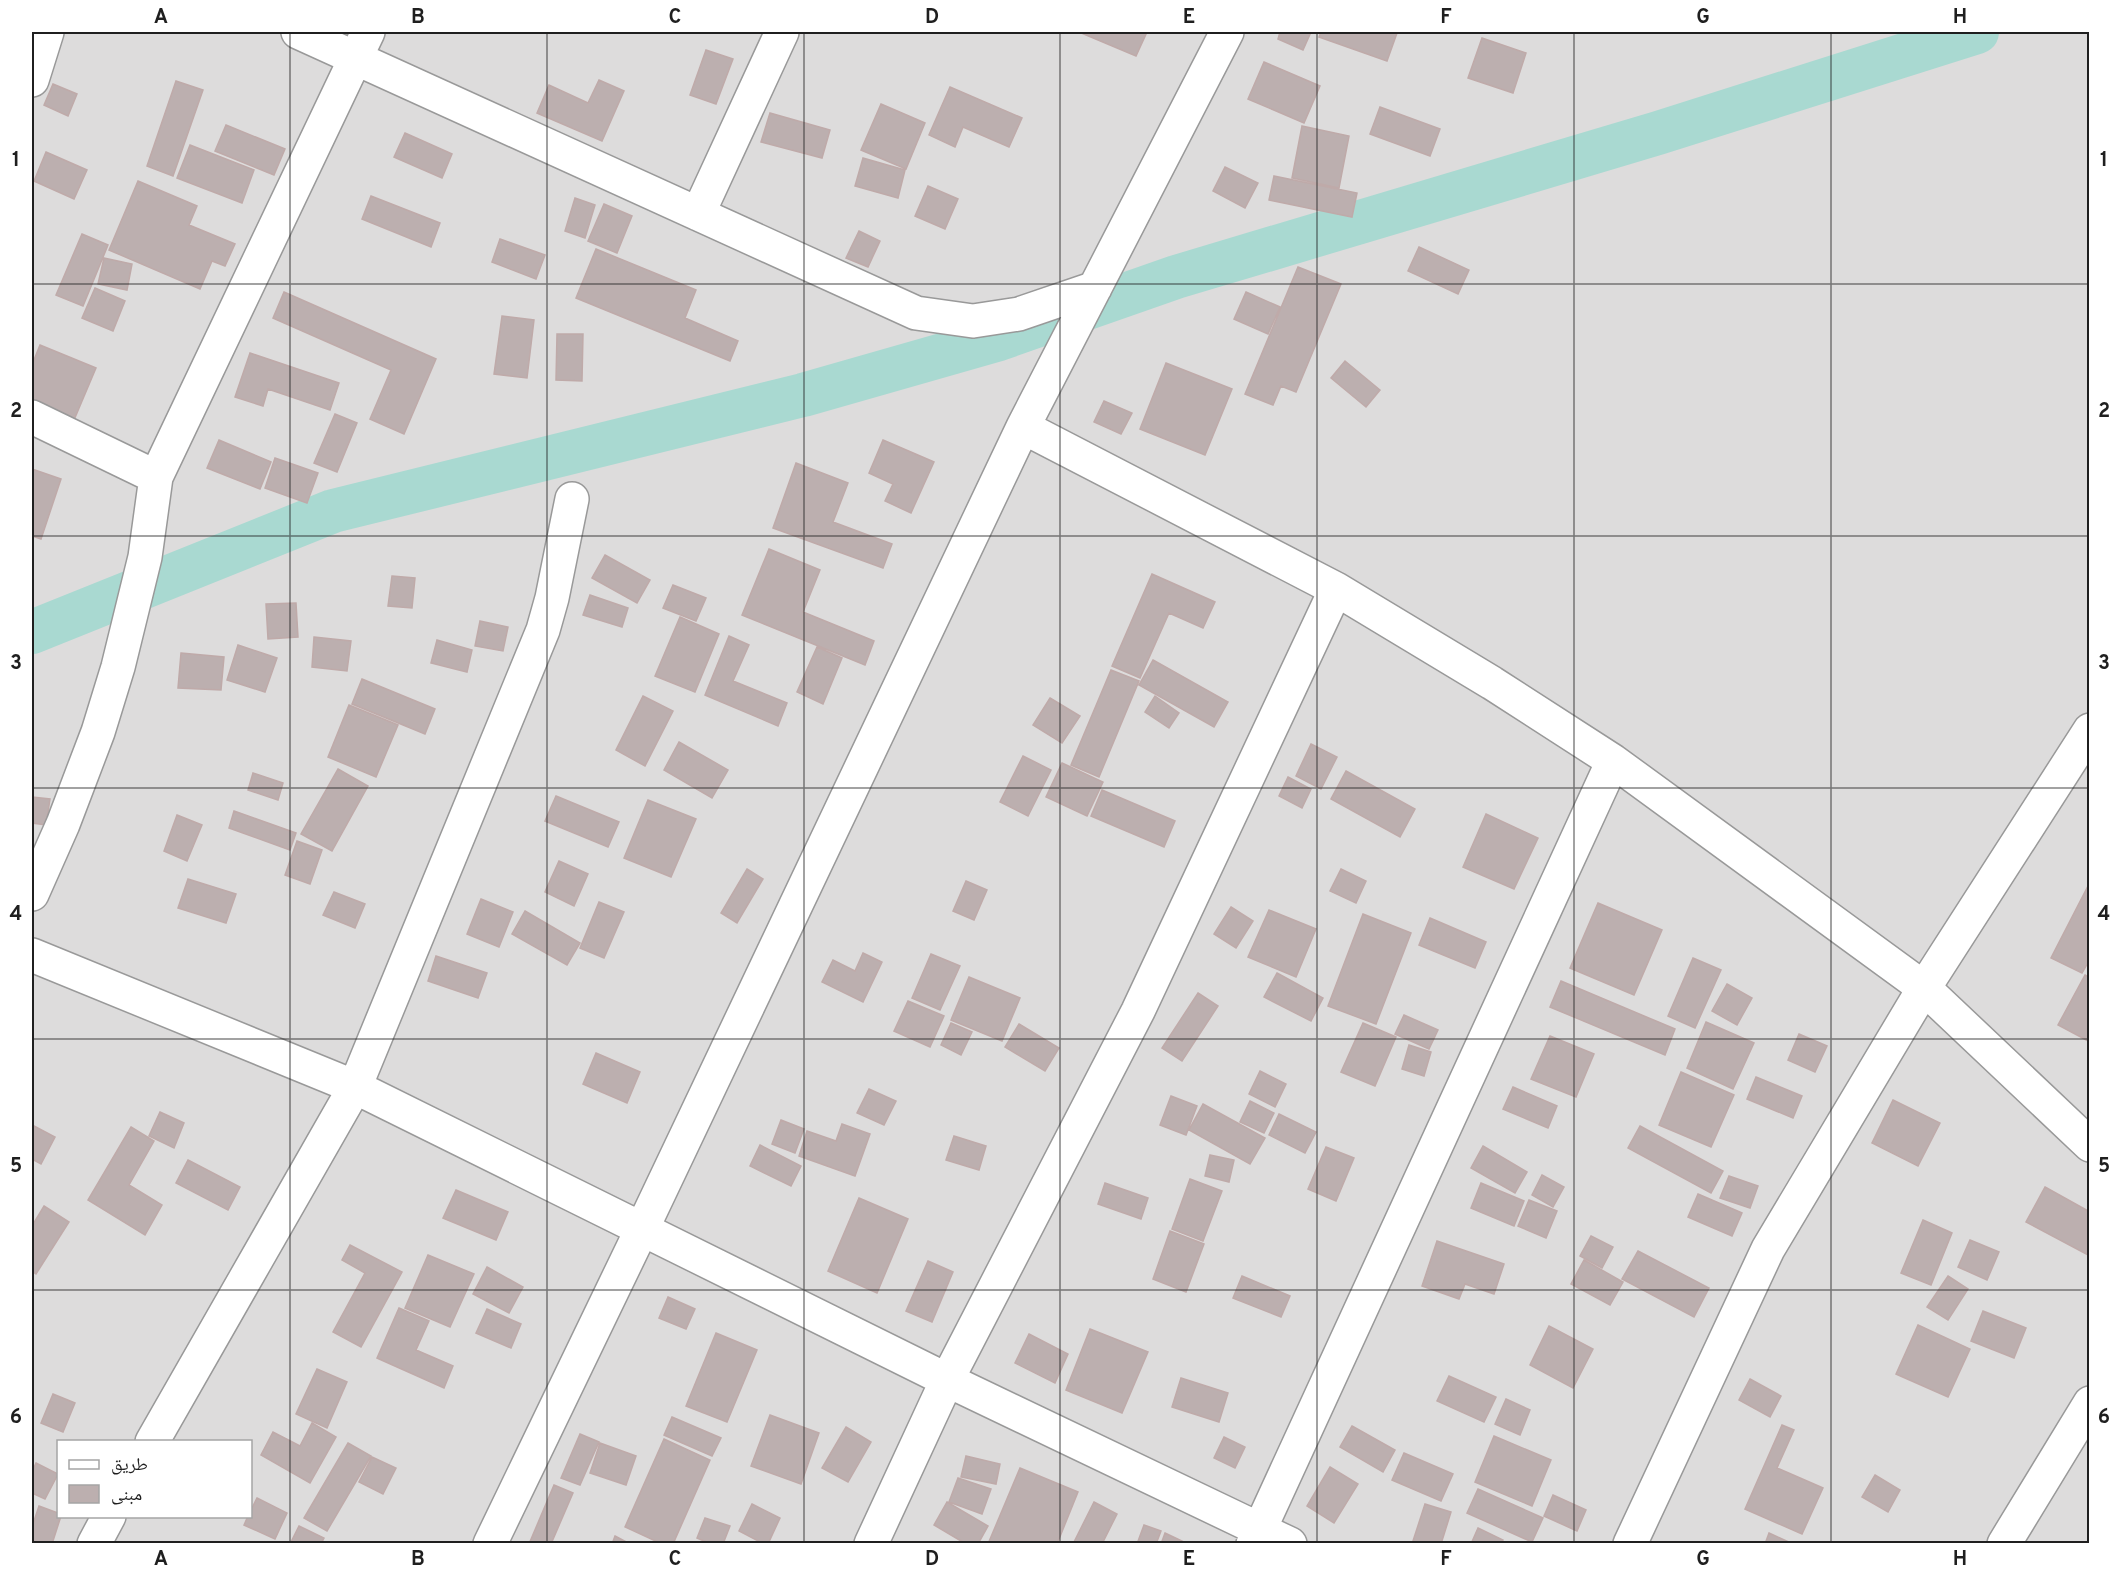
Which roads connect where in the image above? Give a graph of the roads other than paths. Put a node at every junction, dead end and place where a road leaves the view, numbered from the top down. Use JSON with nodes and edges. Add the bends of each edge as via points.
{"nodes":[{"id":1,"x":47,"y":32,"type":"edge"},
{"id":2,"x":298,"y":32,"type":"edge"},
{"id":3,"x":782,"y":32,"type":"edge"},
{"id":4,"x":1227,"y":32,"type":"edge"},
{"id":5,"x":362,"y":45,"type":"edge"},
{"id":6,"x":32,"y":80,"type":"edge"},
{"id":7,"x":698,"y":214,"type":"junction"},
{"id":8,"x":1093,"y":293,"type":"junction"},
{"id":9,"x":32,"y":417,"type":"edge"},
{"id":10,"x":1023,"y":427,"type":"junction"},
{"id":11,"x":156,"y":477,"type":"junction"},
{"id":12,"x":572,"y":499,"type":"dead end"},
{"id":13,"x":1336,"y":590,"type":"junction"},
{"id":14,"x":2090,"y":730,"type":"edge"},
{"id":15,"x":1613,"y":761,"type":"junction"},
{"id":16,"x":32,"y":894,"type":"edge"},
{"id":17,"x":32,"y":955,"type":"edge"},
{"id":18,"x":1924,"y":988,"type":"junction"},
{"id":19,"x":355,"y":1087,"type":"junction"},
{"id":20,"x":2090,"y":1145,"type":"edge"},
{"id":21,"x":642,"y":1229,"type":"junction"},
{"id":22,"x":947,"y":1380,"type":"junction"},
{"id":23,"x":2090,"y":1403,"type":"edge"},
{"id":24,"x":153,"y":1440,"type":"edge"},
{"id":25,"x":108,"y":1518,"type":"edge"},
{"id":26,"x":1256,"y":1537,"type":"edge"},
{"id":27,"x":94,"y":1544,"type":"edge"},
{"id":28,"x":490,"y":1544,"type":"edge"},
{"id":29,"x":871,"y":1544,"type":"edge"},
{"id":30,"x":1290,"y":1544,"type":"edge"},
{"id":31,"x":1630,"y":1544,"type":"edge"},
{"id":32,"x":2004,"y":1544,"type":"edge"}],
"edges":[{"from":1,"to":6,"type":"street"},
{"from":2,"to":5,"type":"street"},
{"from":3,"to":7,"type":"street"},
{"from":4,"to":8,"type":"street"},
{"from":5,"to":7,"type":"street"},
{"from":5,"to":11,"type":"street"},
{"from":7,"to":8,"type":"street","via":[[916,313],[973,321],[1019,314]]},
{"from":8,"to":10,"type":"street"},
{"from":9,"to":11,"type":"street"},
{"from":10,"to":13,"type":"street"},
{"from":10,"to":21,"type":"street"},
{"from":11,"to":16,"type":"street","via":[[145,557],[118,667],[98,732]]},
{"from":12,"to":19,"type":"street","via":[[543,630]]},
{"from":13,"to":15,"type":"street"},
{"from":13,"to":22,"type":"street","via":[[1138,1011]]},
{"from":14,"to":18,"type":"street"},
{"from":15,"to":18,"type":"street"},
{"from":15,"to":26,"type":"street"},
{"from":17,"to":19,"type":"street"},
{"from":18,"to":20,"type":"street"},
{"from":18,"to":31,"type":"street","via":[[1768,1249]]},
{"from":19,"to":21,"type":"street"},
{"from":19,"to":24,"type":"street"},
{"from":21,"to":22,"type":"street"},
{"from":21,"to":28,"type":"street"},
{"from":22,"to":26,"type":"street"},
{"from":22,"to":29,"type":"street"},
{"from":23,"to":32,"type":"street"},
{"from":25,"to":27,"type":"street"},
{"from":26,"to":30,"type":"street"}]}
